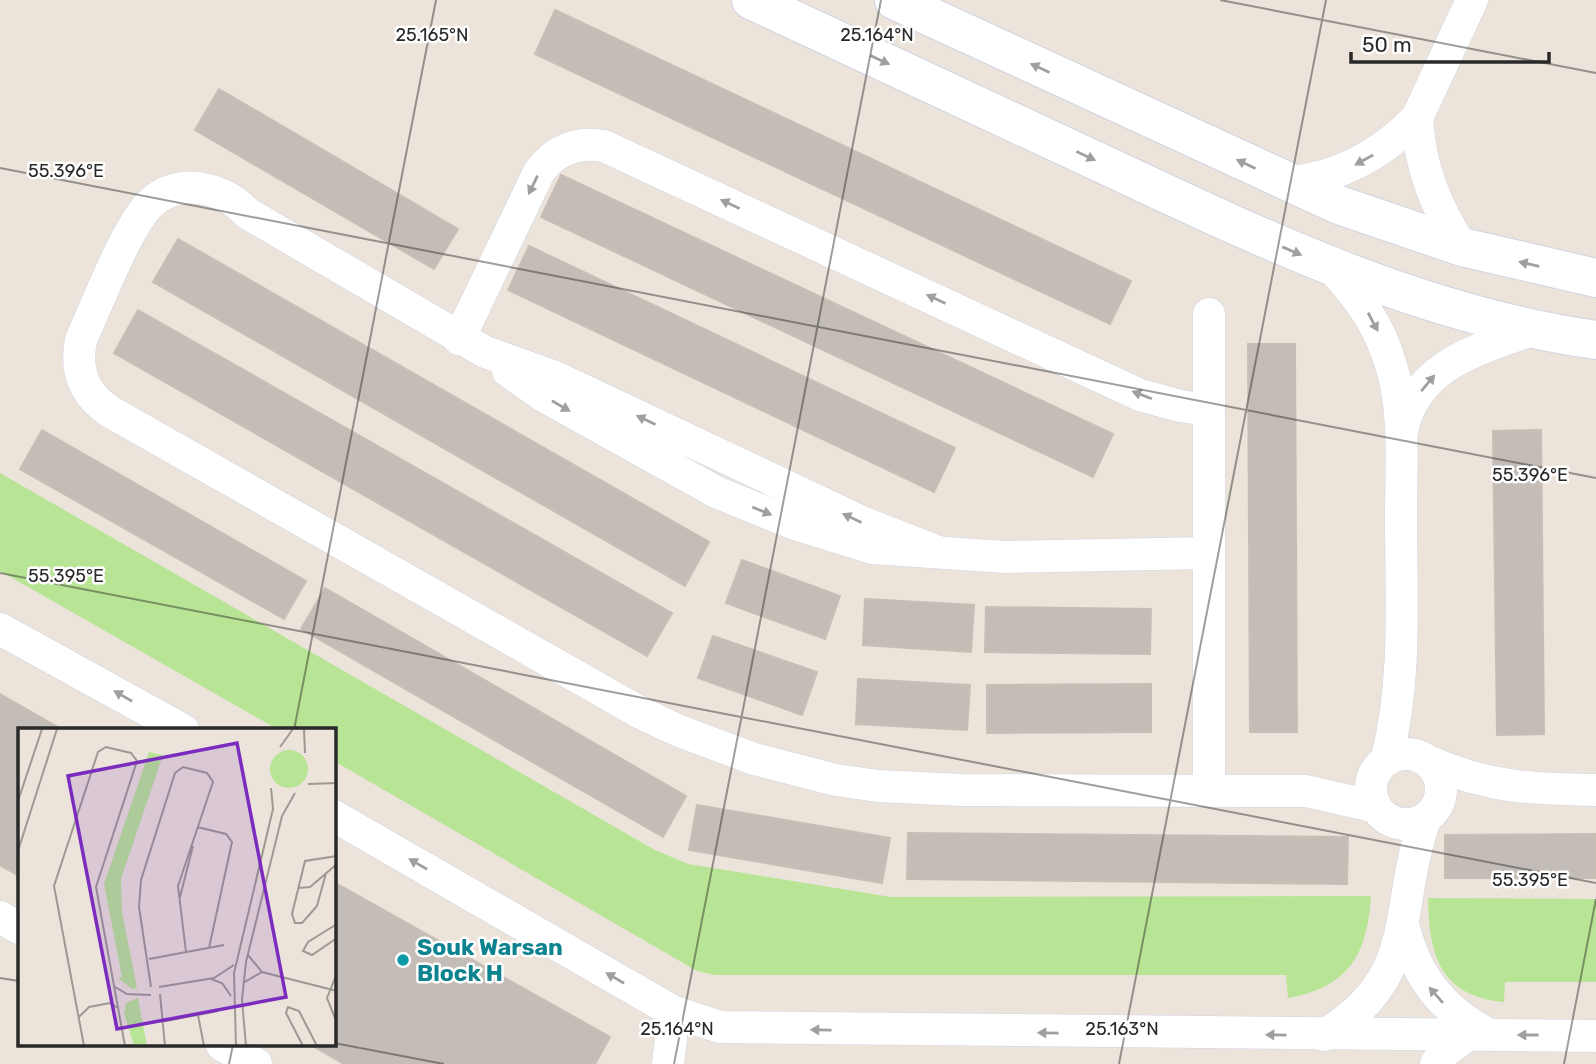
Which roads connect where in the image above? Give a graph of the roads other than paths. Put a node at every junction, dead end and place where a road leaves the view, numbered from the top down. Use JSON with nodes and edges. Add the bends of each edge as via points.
{"nodes":[{"id":1,"x":751,"y":0,"type":"edge"},
{"id":2,"x":894,"y":0,"type":"edge"},
{"id":3,"x":1472,"y":0,"type":"edge"},
{"id":4,"x":1417,"y":118,"type":"junction"},
{"id":5,"x":1287,"y":183,"type":"junction"},
{"id":6,"x":1462,"y":247,"type":"junction"},
{"id":7,"x":1332,"y":268,"type":"junction"},
{"id":8,"x":1596,"y":278,"type":"edge"},
{"id":9,"x":1209,"y":314,"type":"dead end"},
{"id":10,"x":1532,"y":330,"type":"junction"},
{"id":11,"x":1596,"y":340,"type":"edge"},
{"id":12,"x":472,"y":345,"type":"junction"},
{"id":13,"x":1209,"y":410,"type":"junction"},
{"id":14,"x":1401,"y":444,"type":"junction"},
{"id":15,"x":1208,"y":553,"type":"junction"},
{"id":16,"x":0,"y":629,"type":"edge"},
{"id":17,"x":1402,"y":671,"type":"junction"},
{"id":18,"x":179,"y":728,"type":"edge"},
{"id":19,"x":1425,"y":759,"type":"junction"},
{"id":20,"x":1380,"y":767,"type":"junction"},
{"id":21,"x":1521,"y":789,"type":"junction"},
{"id":22,"x":1209,"y":790,"type":"junction"},
{"id":23,"x":1596,"y":790,"type":"edge"},
{"id":24,"x":1306,"y":791,"type":"junction"},
{"id":25,"x":1380,"y":812,"type":"junction"},
{"id":26,"x":1429,"y":816,"type":"junction"},
{"id":27,"x":336,"y":817,"type":"edge"},
{"id":28,"x":1407,"y":887,"type":"junction"},
{"id":29,"x":0,"y":917,"type":"edge"},
{"id":30,"x":18,"y":927,"type":"edge"},
{"id":31,"x":1404,"y":928,"type":"junction"},
{"id":32,"x":674,"y":1012,"type":"junction"},
{"id":33,"x":1324,"y":1035,"type":"junction"},
{"id":34,"x":1478,"y":1036,"type":"junction"},
{"id":35,"x":1596,"y":1036,"type":"edge"},
{"id":36,"x":224,"y":1046,"type":"edge"},
{"id":37,"x":256,"y":1064,"type":"edge"},
{"id":38,"x":668,"y":1064,"type":"edge"},
{"id":39,"x":1436,"y":1064,"type":"edge"}],
"edges":[{"from":1,"to":7,"type":"street","one_way":true},
{"from":5,"to":2,"type":"street","one_way":true},
{"from":3,"to":4,"type":"street"},
{"from":4,"to":5,"type":"street","one_way":true,"via":[[1386,147],[1349,168]]},
{"from":4,"to":6,"type":"street","via":[[1429,186]]},
{"from":5,"to":6,"type":"street"},
{"from":8,"to":6,"type":"street","one_way":true},
{"from":7,"to":10,"type":"street"},
{"from":7,"to":14,"type":"street","one_way":true,"via":[[1381,336],[1396,385]]},
{"from":9,"to":13,"type":"street"},
{"from":10,"to":11,"type":"street"},
{"from":14,"to":10,"type":"street","one_way":true,"via":[[1409,410],[1439,370],[1467,352]]},
{"from":13,"to":12,"type":"street","one_way":true,"via":[[1140,395],[592,144],[556,154],[539,172]]},
{"from":12,"to":15,"type":"street","via":[[553,376],[856,519],[938,552],[1005,557]]},
{"from":12,"to":22,"type":"street","via":[[247,213],[196,205],[176,207],[152,223],[117,280],[94,354],[97,381],[122,416],[641,713],[701,740],[836,780],[920,789]]},
{"from":13,"to":15,"type":"street"},
{"from":14,"to":17,"type":"street"},
{"from":15,"to":22,"type":"street"},
{"from":18,"to":16,"type":"street","one_way":true},
{"from":17,"to":19,"type":"street"},
{"from":17,"to":20,"type":"street","via":[[1395,727]]},
{"from":19,"to":20,"type":"street","via":[[1398,754]]},
{"from":19,"to":21,"type":"street","via":[[1476,779]]},
{"from":19,"to":26,"type":"street","via":[[1441,780],[1442,792]]},
{"from":20,"to":24,"type":"street"},
{"from":20,"to":25,"type":"street","via":[[1371,786]]},
{"from":21,"to":23,"type":"street"},
{"from":21,"to":26,"type":"street"},
{"from":22,"to":24,"type":"street"},
{"from":24,"to":25,"type":"street"},
{"from":25,"to":26,"type":"street","via":[[1404,824]]},
{"from":25,"to":28,"type":"street","via":[[1400,849]]},
{"from":26,"to":28,"type":"street"},
{"from":32,"to":27,"type":"street","one_way":true},
{"from":28,"to":31,"type":"street"},
{"from":29,"to":30,"type":"street"},
{"from":31,"to":33,"type":"street","via":[[1393,961],[1375,992],[1352,1016]]},
{"from":34,"to":31,"type":"street","one_way":true,"via":[[1436,996],[1416,964]]},
{"from":33,"to":32,"type":"street","one_way":true,"via":[[746,1030],[706,1024]]},
{"from":32,"to":38,"type":"street"},
{"from":33,"to":34,"type":"street"},
{"from":35,"to":34,"type":"street","one_way":true},
{"from":34,"to":39,"type":"street","via":[[1443,1052]]},
{"from":36,"to":37,"type":"street"}]}
